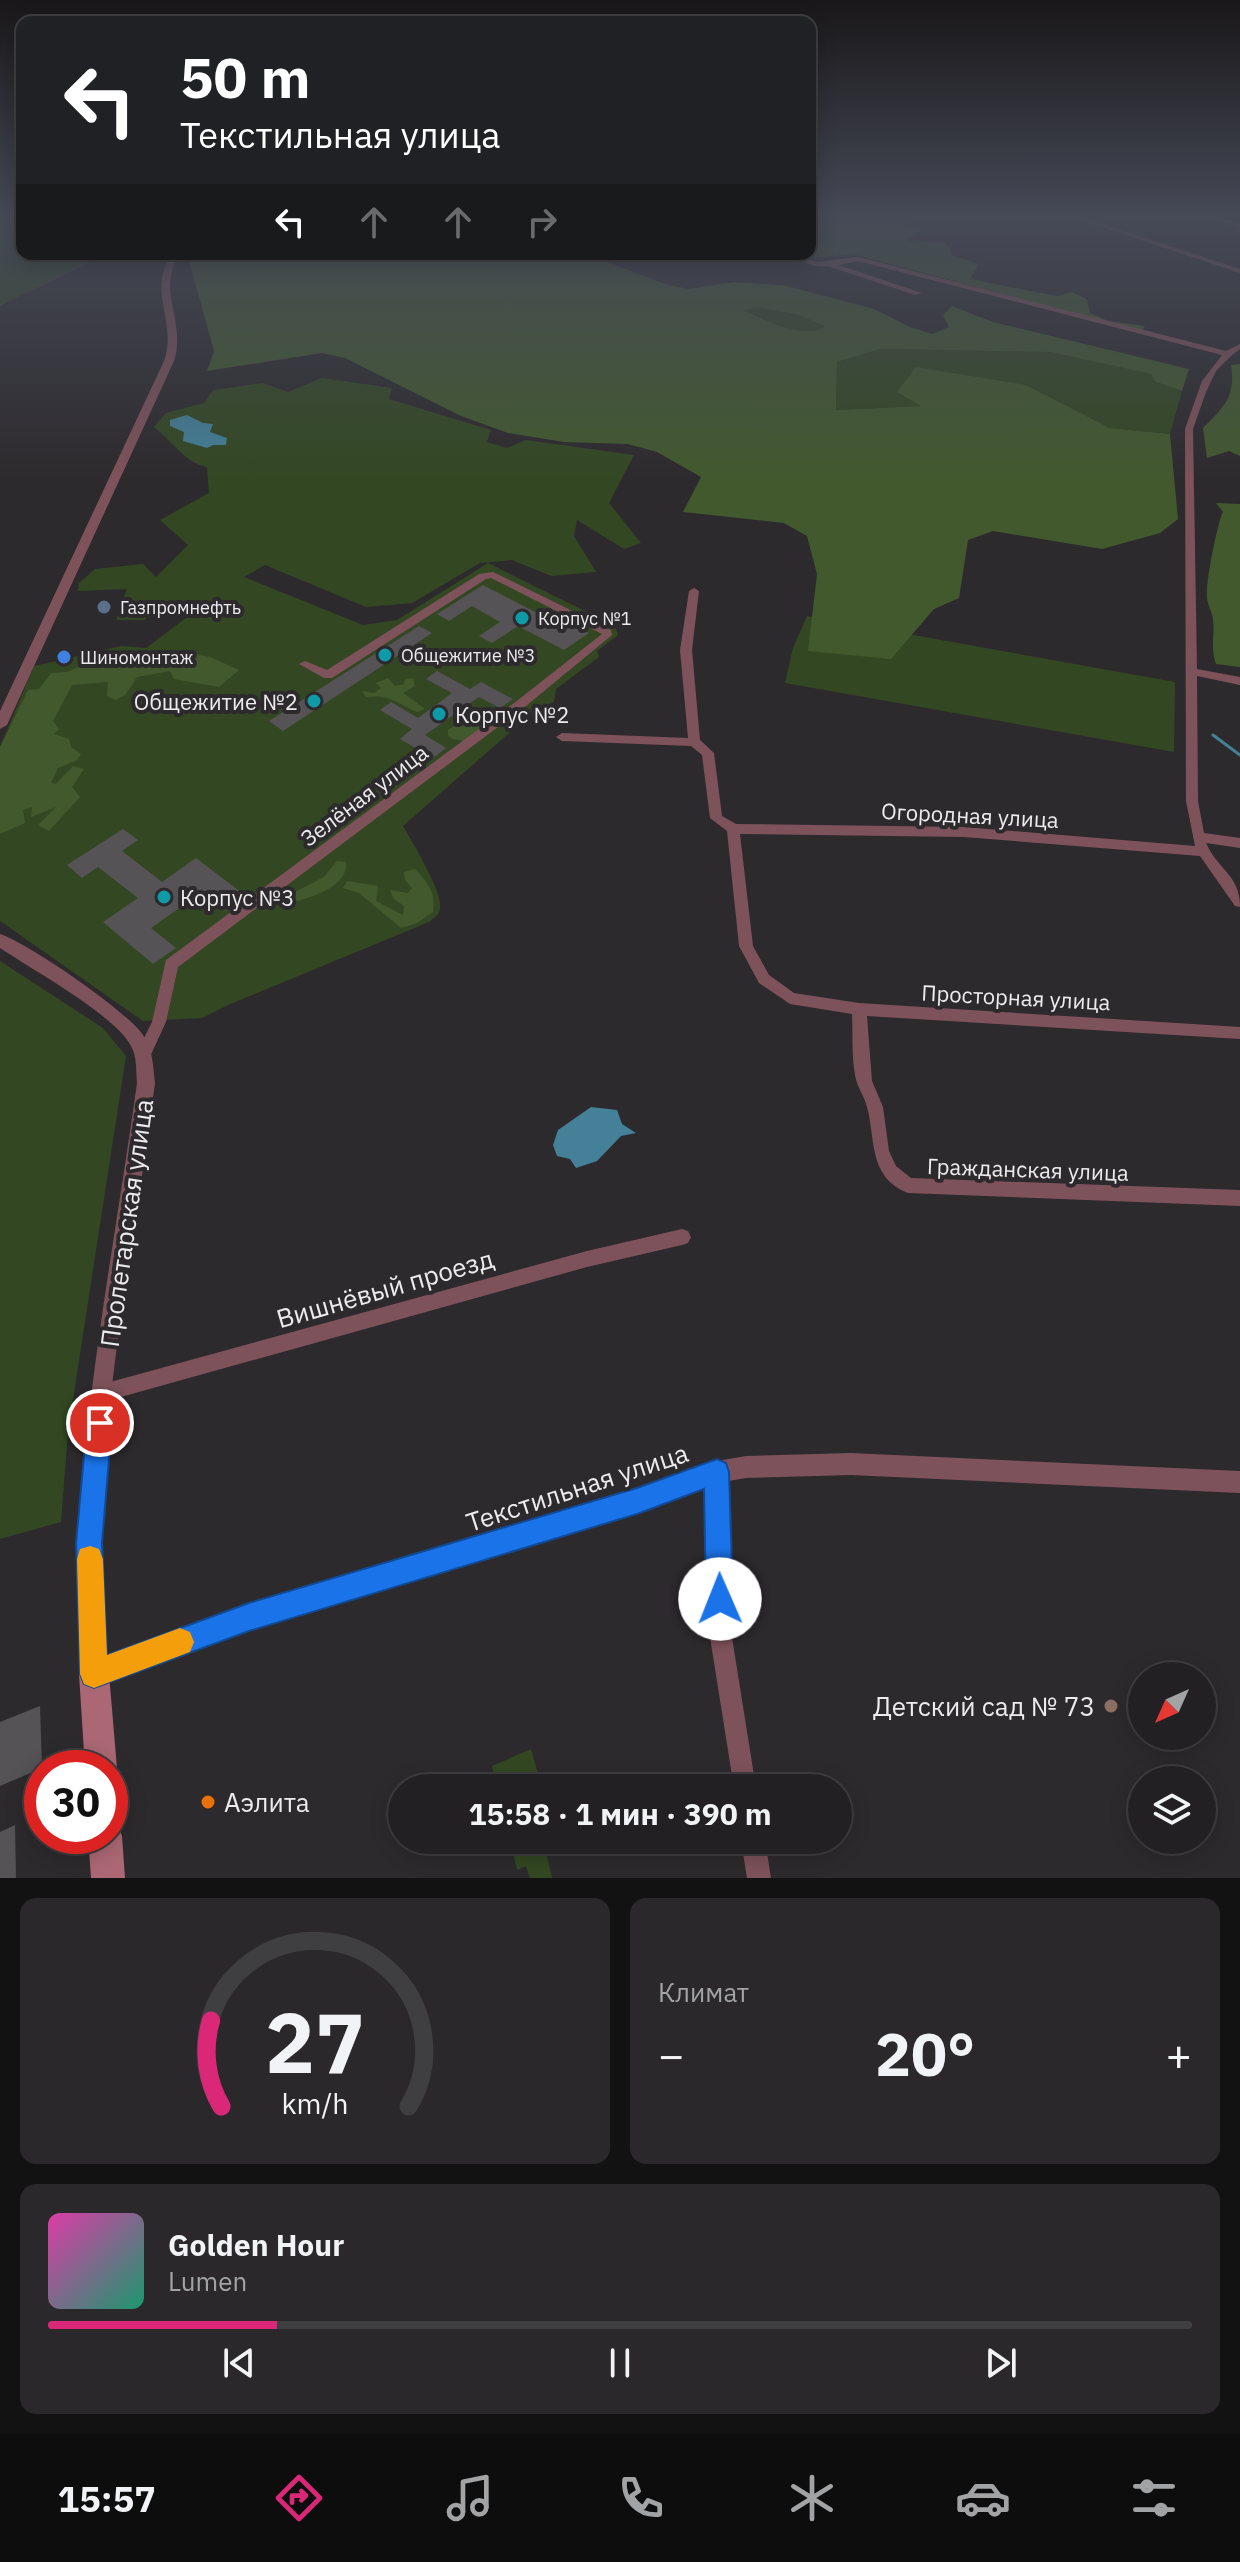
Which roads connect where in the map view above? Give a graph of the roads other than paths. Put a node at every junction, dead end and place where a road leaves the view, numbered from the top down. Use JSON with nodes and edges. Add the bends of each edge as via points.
{"nodes":[{"id":1,"x":167,"y":306,"type":"edge"},
{"id":2,"x":1035,"y":306,"type":"edge"},
{"id":3,"x":1240,"y":346,"type":"edge"},
{"id":4,"x":1225,"y":353,"type":"junction"},
{"id":5,"x":694,"y":591,"type":"dead end"},
{"id":6,"x":305,"y":664,"type":"dead end"},
{"id":7,"x":1192,"y":672,"type":"junction"},
{"id":8,"x":1240,"y":681,"type":"edge"},
{"id":9,"x":0,"y":725,"type":"edge"},
{"id":10,"x":562,"y":737,"type":"dead end"},
{"id":11,"x":694,"y":742,"type":"junction"},
{"id":12,"x":733,"y":829,"type":"junction"},
{"id":13,"x":1198,"y":837,"type":"junction"},
{"id":14,"x":1240,"y":843,"type":"edge"},
{"id":15,"x":1204,"y":852,"type":"junction"},
{"id":16,"x":1240,"y":902,"type":"edge"},
{"id":17,"x":0,"y":940,"type":"edge"},
{"id":18,"x":859,"y":1009,"type":"junction"},
{"id":19,"x":1240,"y":1033,"type":"edge"},
{"id":20,"x":143,"y":1056,"type":"junction"},
{"id":21,"x":1240,"y":1198,"type":"edge"},
{"id":22,"x":682,"y":1237,"type":"dead end"},
{"id":23,"x":103,"y":1393,"type":"junction"},
{"id":24,"x":717,"y":1472,"type":"junction"},
{"id":25,"x":1240,"y":1482,"type":"edge"},
{"id":26,"x":94,"y":1674,"type":"junction"},
{"id":27,"x":100,"y":1750,"type":"edge"},
{"id":28,"x":743,"y":1774,"type":"edge"},
{"id":29,"x":106,"y":1854,"type":"edge"},
{"id":30,"x":755,"y":1854,"type":"edge"},
{"id":31,"x":108,"y":1878,"type":"edge"},
{"id":32,"x":759,"y":1878,"type":"edge"}],
"edges":[{"from":1,"to":9,"type":"street","via":[[174,338],[166,369]]},
{"from":2,"to":4,"type":"street"},
{"from":3,"to":4,"type":"street"},
{"from":4,"to":7,"type":"street","via":[[1208,374],[1189,429]]},
{"from":5,"to":11,"type":"street","via":[[686,650]]},
{"from":6,"to":20,"type":"street","name":"Зелёная улица","via":[[328,675],[483,576],[493,575],[607,632],[522,703],[171,964],[159,1022]]},
{"from":7,"to":8,"type":"street"},
{"from":7,"to":13,"type":"street","via":[[1192,801]]},
{"from":10,"to":11,"type":"street"},
{"from":11,"to":12,"type":"street","via":[[708,753],[716,818]]},
{"from":12,"to":15,"type":"street","name":"Огородная улица","via":[[964,832]]},
{"from":12,"to":18,"type":"street","name":"Просторная улица","via":[[746,946],[764,979],[790,998]]},
{"from":13,"to":14,"type":"street"},
{"from":13,"to":15,"type":"street"},
{"from":15,"to":16,"type":"street"},
{"from":17,"to":20,"type":"street","via":[[115,1017],[138,1042]]},
{"from":18,"to":19,"type":"street","name":"Просторная улица"},
{"from":18,"to":21,"type":"street","name":"Гражданская улица","via":[[864,1081],[875,1107],[881,1151],[890,1171],[908,1185]]},
{"from":20,"to":23,"type":"street","name":"Пролетарская улица","via":[[144,1097]]},
{"from":22,"to":23,"type":"street","name":"Вишнёвый проезд"},
{"from":23,"to":26,"type":"street","name":"Пролетарская улица","via":[[89,1543]]},
{"from":24,"to":25,"type":"street","name":"Текстильная улица","via":[[851,1464]]},
{"from":24,"to":26,"type":"street","name":"Текстильная улица","via":[[637,1501],[249,1617]]},
{"from":24,"to":28,"type":"street","via":[[720,1631]]},
{"from":26,"to":27,"type":"main road","name":"Пролетарская улица"},
{"from":29,"to":31,"type":"main road"},
{"from":30,"to":32,"type":"street"}]}
